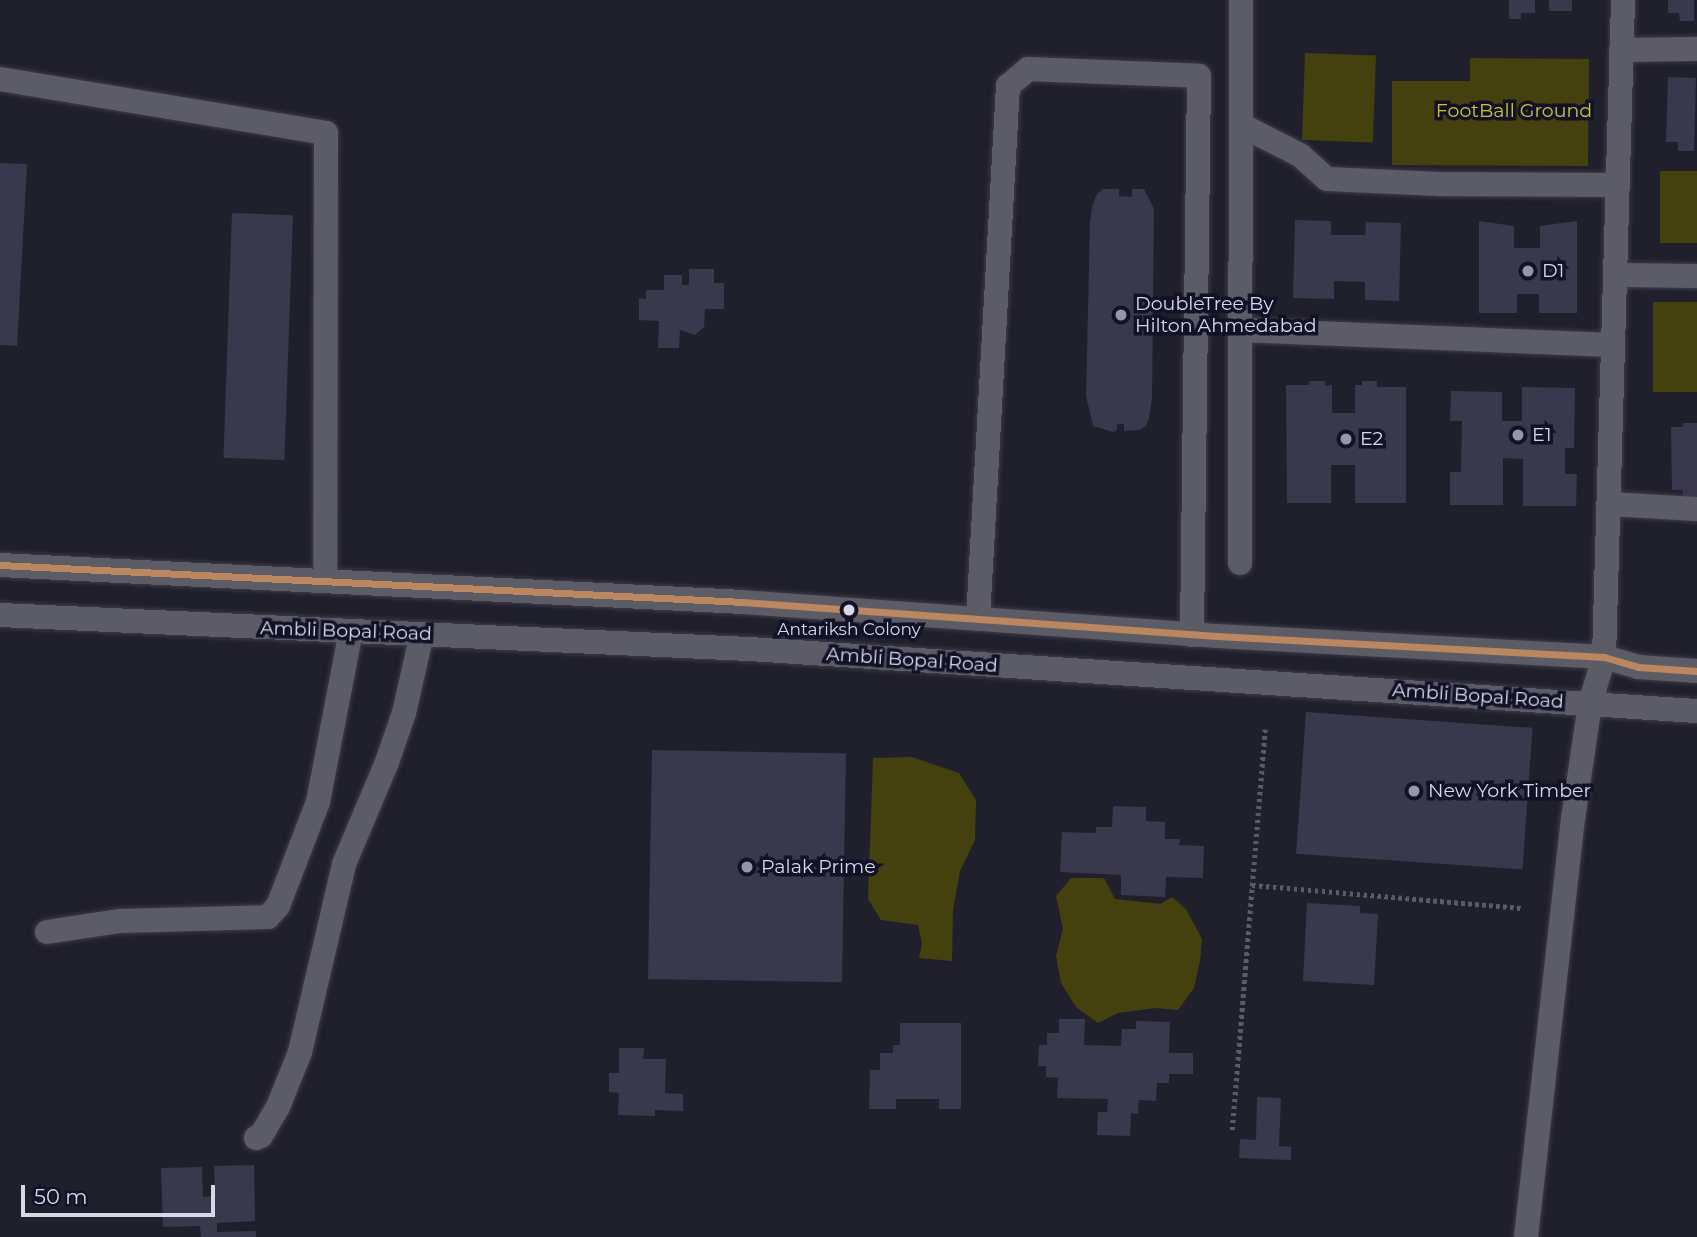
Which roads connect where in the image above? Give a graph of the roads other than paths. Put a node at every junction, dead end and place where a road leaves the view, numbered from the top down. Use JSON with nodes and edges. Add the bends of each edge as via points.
{"nodes":[{"id":1,"x":1241,"y":0,"type":"edge"},
{"id":2,"x":1623,"y":0,"type":"edge"},
{"id":3,"x":1621,"y":50,"type":"junction"},
{"id":4,"x":1697,"y":50,"type":"edge"},
{"id":5,"x":0,"y":79,"type":"edge"},
{"id":6,"x":1241,"y":125,"type":"junction"},
{"id":7,"x":1618,"y":185,"type":"junction"},
{"id":8,"x":1615,"y":275,"type":"junction"},
{"id":9,"x":1697,"y":276,"type":"edge"},
{"id":10,"x":1240,"y":330,"type":"junction"},
{"id":11,"x":1613,"y":345,"type":"junction"},
{"id":12,"x":1609,"y":504,"type":"junction"},
{"id":13,"x":1697,"y":509,"type":"edge"},
{"id":14,"x":1240,"y":563,"type":"dead end"},
{"id":15,"x":0,"y":565,"type":"edge"},
{"id":16,"x":325,"y":581,"type":"junction"},
{"id":17,"x":0,"y":615,"type":"edge"},
{"id":18,"x":978,"y":619,"type":"junction"},
{"id":19,"x":351,"y":631,"type":"junction"},
{"id":20,"x":422,"y":634,"type":"junction"},
{"id":21,"x":1192,"y":635,"type":"junction"},
{"id":22,"x":1604,"y":657,"type":"junction"},
{"id":23,"x":1697,"y":671,"type":"edge"},
{"id":24,"x":1590,"y":704,"type":"junction"},
{"id":25,"x":1697,"y":711,"type":"edge"},
{"id":26,"x":47,"y":932,"type":"dead end"},
{"id":27,"x":256,"y":1138,"type":"dead end"},
{"id":28,"x":1526,"y":1237,"type":"edge"}],
"edges":[{"from":1,"to":6,"type":"street"},
{"from":2,"to":3,"type":"street"},
{"from":3,"to":4,"type":"street"},
{"from":3,"to":7,"type":"street"},
{"from":5,"to":16,"type":"street","via":[[326,133]]},
{"from":6,"to":7,"type":"street","via":[[1300,155],[1327,179]]},
{"from":6,"to":10,"type":"street"},
{"from":7,"to":8,"type":"street"},
{"from":8,"to":9,"type":"street"},
{"from":8,"to":11,"type":"street"},
{"from":10,"to":11,"type":"street"},
{"from":10,"to":14,"type":"street"},
{"from":11,"to":12,"type":"street"},
{"from":12,"to":13,"type":"street"},
{"from":12,"to":22,"type":"street"},
{"from":15,"to":16,"type":"street"},
{"from":16,"to":18,"type":"street"},
{"from":17,"to":19,"type":"street","name":"Ambli Bopal Road"},
{"from":18,"to":21,"type":"street"},
{"from":18,"to":21,"type":"street","via":[[1007,86],[1028,69],[1199,76]]},
{"from":19,"to":20,"type":"street","name":"Ambli Bopal Road"},
{"from":19,"to":26,"type":"street","via":[[318,802],[278,906],[268,917],[120,920]]},
{"from":20,"to":24,"type":"street","name":"Ambli Bopal Road","via":[[750,649]]},
{"from":20,"to":27,"type":"street","via":[[395,738],[344,864],[300,1052],[278,1107]]},
{"from":21,"to":22,"type":"street"},
{"from":22,"to":23,"type":"street","via":[[1638,667]]},
{"from":22,"to":24,"type":"street"},
{"from":24,"to":25,"type":"street","name":"Ambli Bopal Road"},
{"from":24,"to":28,"type":"street"}]}
